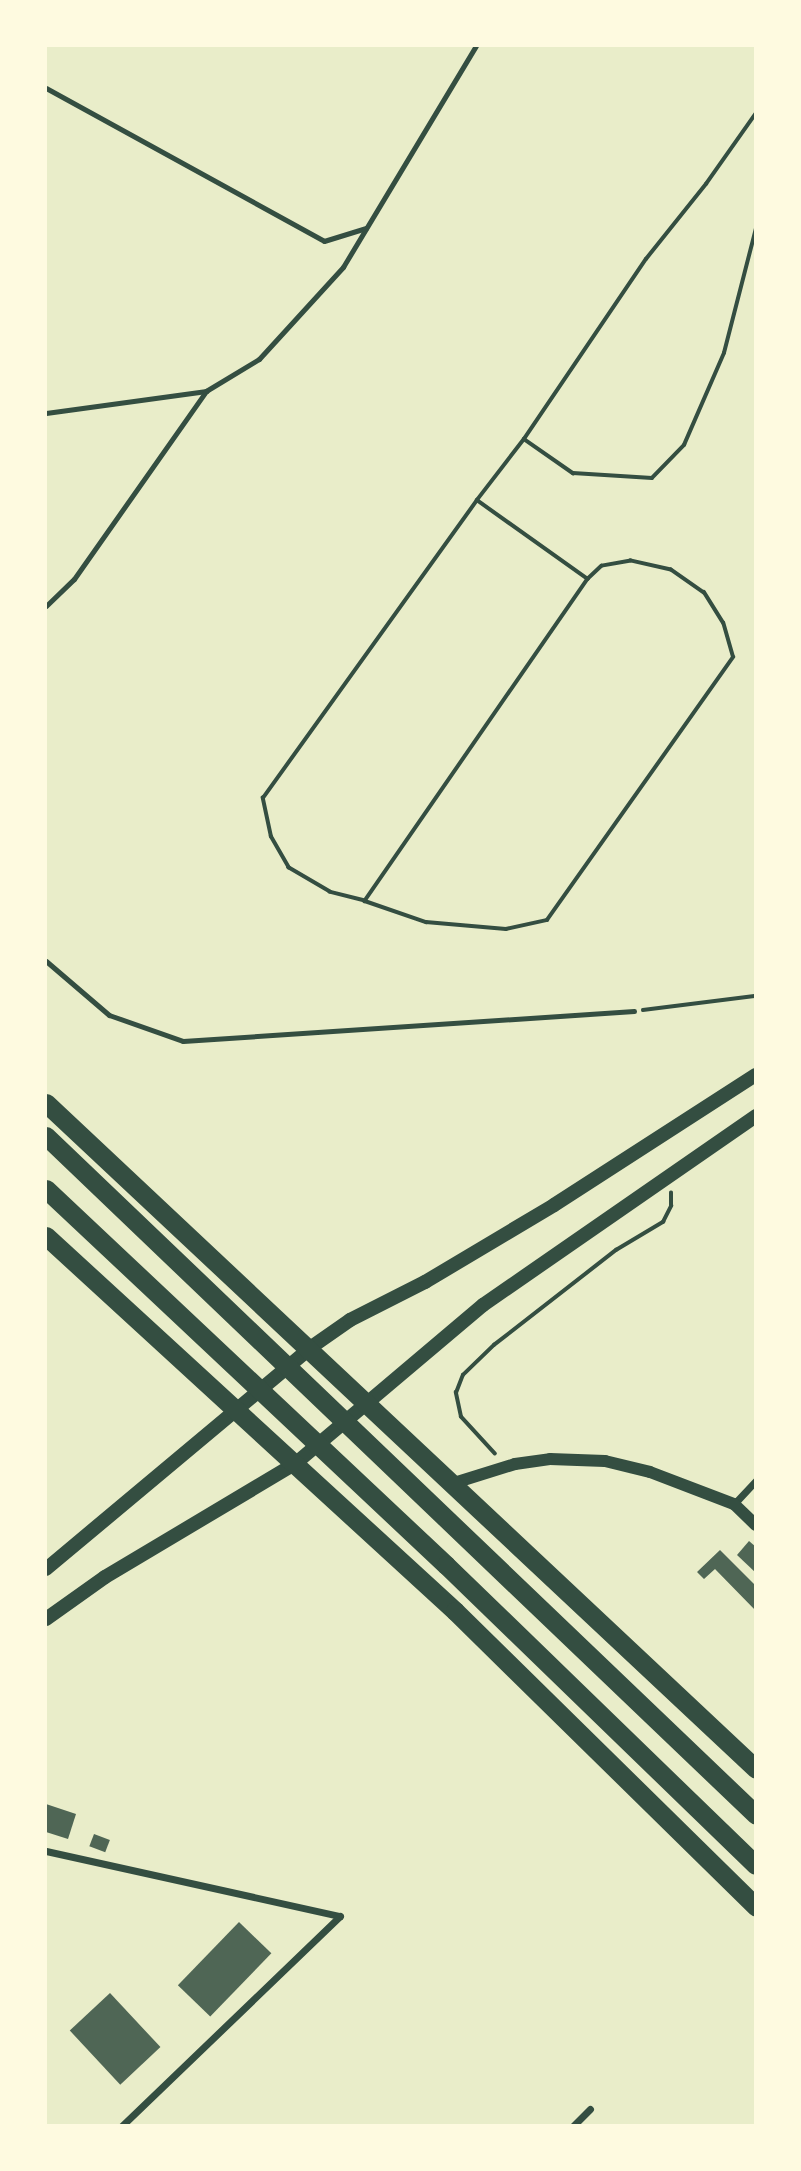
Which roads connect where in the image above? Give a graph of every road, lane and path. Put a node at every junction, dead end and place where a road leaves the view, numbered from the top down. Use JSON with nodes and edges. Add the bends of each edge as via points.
{"nodes":[{"id":1,"x":476,"y":46,"type":"edge"},
{"id":2,"x":46,"y":88,"type":"edge"},
{"id":3,"x":755,"y":113,"type":"edge"},
{"id":4,"x":366,"y":228,"type":"junction"},
{"id":5,"x":755,"y":228,"type":"edge"},
{"id":6,"x":206,"y":391,"type":"junction"},
{"id":7,"x":46,"y":413,"type":"edge"},
{"id":8,"x":524,"y":439,"type":"junction"},
{"id":9,"x":477,"y":500,"type":"junction"},
{"id":10,"x":588,"y":579,"type":"junction"},
{"id":11,"x":46,"y":606,"type":"edge"},
{"id":12,"x":365,"y":901,"type":"junction"},
{"id":13,"x":46,"y":961,"type":"edge"},
{"id":14,"x":755,"y":996,"type":"edge"},
{"id":15,"x":634,"y":1011,"type":"joint"},
{"id":16,"x":755,"y":1075,"type":"edge"},
{"id":17,"x":46,"y":1103,"type":"edge"},
{"id":18,"x":755,"y":1116,"type":"edge"},
{"id":19,"x":46,"y":1136,"type":"edge"},
{"id":20,"x":671,"y":1174,"type":"junction"},
{"id":21,"x":46,"y":1188,"type":"edge"},
{"id":22,"x":46,"y":1236,"type":"edge"},
{"id":23,"x":310,"y":1348,"type":"junction"},
{"id":24,"x":368,"y":1405,"type":"junction"},
{"id":25,"x":234,"y":1409,"type":"junction"},
{"id":26,"x":296,"y":1464,"type":"junction"},
{"id":27,"x":508,"y":1465,"type":"junction"},
{"id":28,"x":755,"y":1480,"type":"edge"},
{"id":29,"x":454,"y":1483,"type":"junction"},
{"id":30,"x":734,"y":1504,"type":"junction"},
{"id":31,"x":755,"y":1525,"type":"edge"},
{"id":32,"x":46,"y":1569,"type":"edge"},
{"id":33,"x":46,"y":1619,"type":"edge"},
{"id":34,"x":755,"y":1769,"type":"edge"},
{"id":35,"x":755,"y":1815,"type":"edge"},
{"id":36,"x":46,"y":1851,"type":"edge"},
{"id":37,"x":755,"y":1865,"type":"edge"},
{"id":38,"x":755,"y":1907,"type":"edge"},
{"id":39,"x":590,"y":2109,"type":"dead end"},
{"id":40,"x":122,"y":2126,"type":"edge"},
{"id":41,"x":573,"y":2126,"type":"edge"}],
"edges":[{"from":1,"to":4,"type":"lane"},
{"from":2,"to":4,"type":"lane","via":[[324,241]]},
{"from":3,"to":8,"type":"path","via":[[646,259]]},
{"from":4,"to":6,"type":"lane","via":[[342,267],[260,359]]},
{"from":5,"to":8,"type":"path","via":[[724,353],[684,445],[652,478],[573,474]]},
{"from":6,"to":7,"type":"lane"},
{"from":6,"to":11,"type":"lane","via":[[74,579]]},
{"from":8,"to":9,"type":"path"},
{"from":9,"to":10,"type":"path"},
{"from":9,"to":12,"type":"path","via":[[262,797],[271,837],[289,868],[330,892]]},
{"from":10,"to":12,"type":"path"},
{"from":10,"to":12,"type":"path","via":[[602,566],[631,561],[671,570],[704,593],[723,624],[733,657],[547,920],[506,929],[426,922]]},
{"from":13,"to":15,"type":"lane","via":[[109,1015],[183,1041]]},
{"from":14,"to":15,"type":"path"},
{"from":16,"to":23,"type":"main road","via":[[554,1205],[425,1282],[349,1320]]},
{"from":17,"to":23,"type":"highway"},
{"from":18,"to":20,"type":"main road"},
{"from":19,"to":35,"type":"highway"},
{"from":20,"to":24,"type":"main road","via":[[483,1305]]},
{"from":20,"to":27,"type":"path","via":[[671,1206],[663,1222],[616,1250],[494,1345],[463,1375],[456,1394],[461,1417]]},
{"from":21,"to":37,"type":"highway","via":[[446,1565]]},
{"from":22,"to":25,"type":"highway"},
{"from":23,"to":24,"type":"highway"},
{"from":23,"to":25,"type":"main road"},
{"from":24,"to":26,"type":"main road"},
{"from":24,"to":29,"type":"highway"},
{"from":25,"to":26,"type":"highway"},
{"from":25,"to":32,"type":"main road"},
{"from":26,"to":33,"type":"main road","via":[[128,1562]]},
{"from":26,"to":38,"type":"highway","via":[[455,1611]]},
{"from":27,"to":29,"type":"street"},
{"from":27,"to":30,"type":"street","via":[[551,1459],[604,1461],[650,1472]]},
{"from":28,"to":30,"type":"street"},
{"from":29,"to":34,"type":"highway"},
{"from":30,"to":31,"type":"street"},
{"from":36,"to":40,"type":"street","via":[[340,1916]]},
{"from":39,"to":41,"type":"street"}]}
